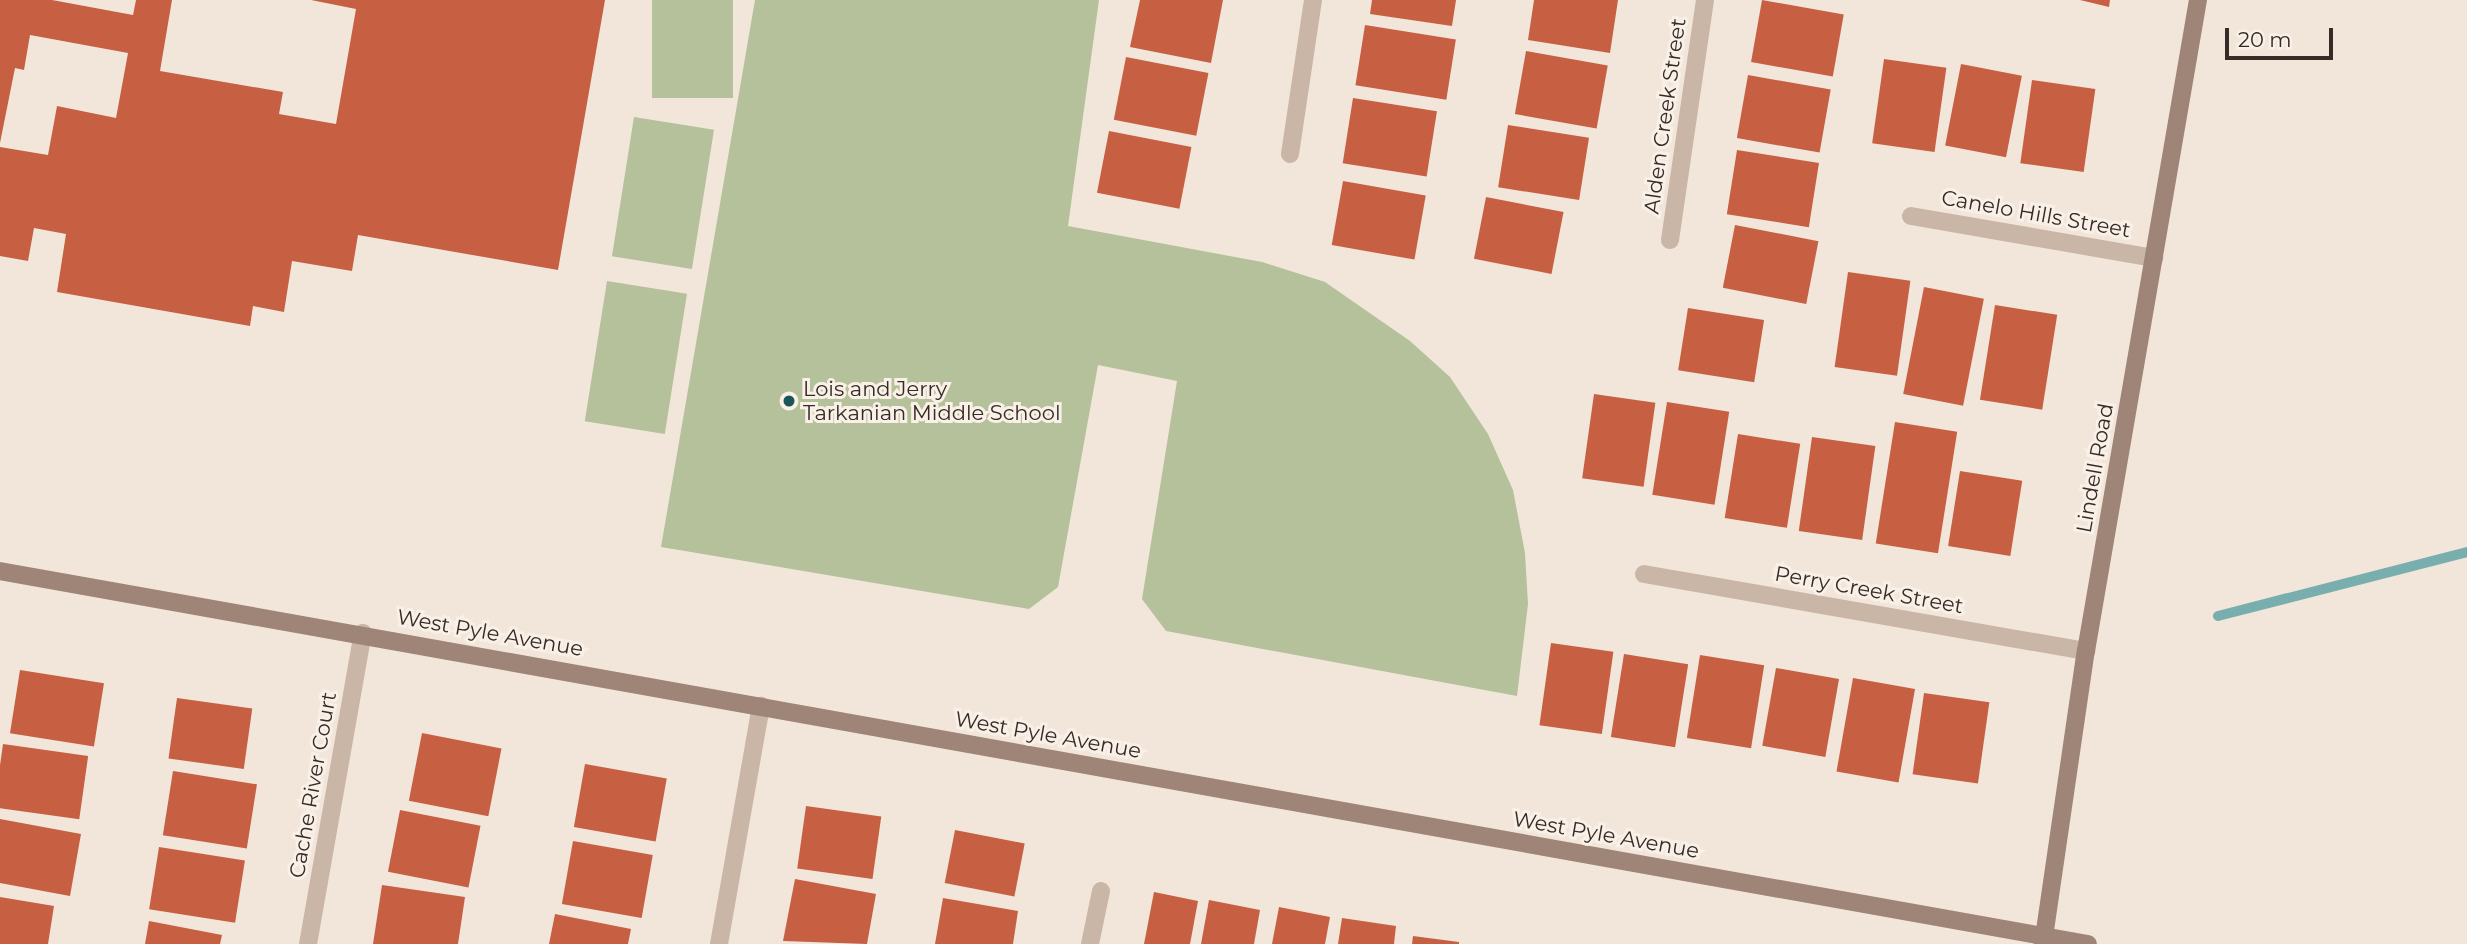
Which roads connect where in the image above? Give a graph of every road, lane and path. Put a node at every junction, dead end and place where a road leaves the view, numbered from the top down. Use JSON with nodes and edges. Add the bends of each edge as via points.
{"nodes":[{"id":1,"x":1313,"y":0,"type":"edge"},
{"id":2,"x":1705,"y":0,"type":"edge"},
{"id":3,"x":2198,"y":0,"type":"edge"},
{"id":4,"x":1290,"y":154,"type":"dead end"},
{"id":5,"x":1911,"y":216,"type":"dead end"},
{"id":6,"x":1670,"y":240,"type":"dead end"},
{"id":7,"x":2154,"y":258,"type":"junction"},
{"id":8,"x":0,"y":571,"type":"edge"},
{"id":9,"x":1644,"y":574,"type":"dead end"},
{"id":10,"x":363,"y":633,"type":"junction"},
{"id":11,"x":2086,"y":651,"type":"junction"},
{"id":12,"x":761,"y":706,"type":"junction"},
{"id":13,"x":1101,"y":891,"type":"dead end"},
{"id":14,"x":2044,"y":941,"type":"edge"},
{"id":15,"x":308,"y":944,"type":"edge"},
{"id":16,"x":719,"y":944,"type":"edge"},
{"id":17,"x":1090,"y":944,"type":"edge"},
{"id":18,"x":2088,"y":944,"type":"edge"}],
"edges":[{"from":1,"to":4,"type":"street"},
{"from":2,"to":6,"type":"street","name":"Alden Creek Street"},
{"from":3,"to":7,"type":"street","name":"Lindell Road"},
{"from":5,"to":7,"type":"street","name":"Canelo Hills Street"},
{"from":7,"to":11,"type":"street","name":"Lindell Road"},
{"from":8,"to":10,"type":"street","name":"West Pyle Avenue"},
{"from":9,"to":11,"type":"street","name":"Perry Creek Street"},
{"from":10,"to":12,"type":"street","name":"West Pyle Avenue"},
{"from":10,"to":15,"type":"street","name":"Cache River Court"},
{"from":11,"to":14,"type":"street","name":"Lindell Road"},
{"from":12,"to":14,"type":"street","name":"West Pyle Avenue"},
{"from":12,"to":16,"type":"street"},
{"from":13,"to":17,"type":"street"},
{"from":14,"to":18,"type":"street","name":"West Pyle Avenue"}]}
